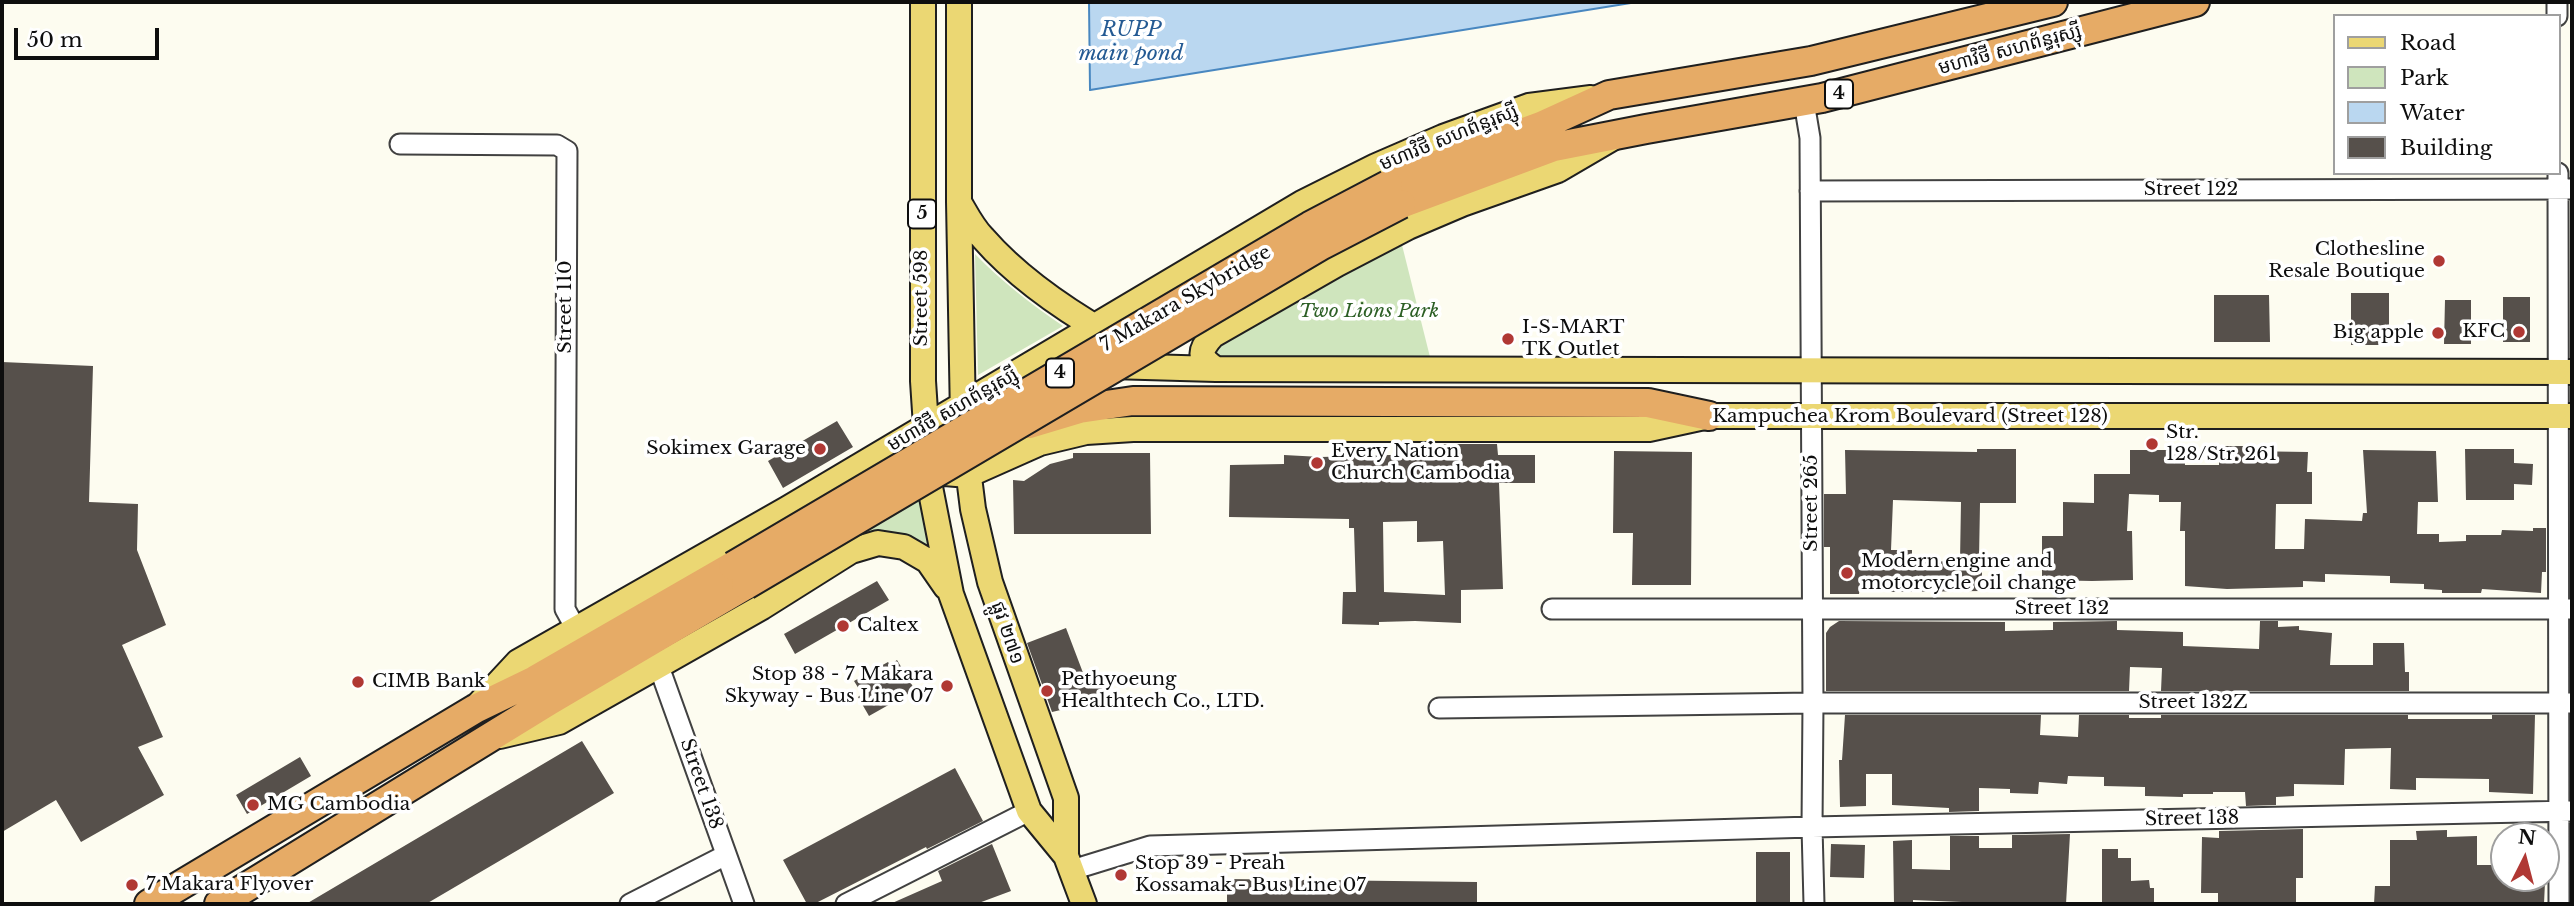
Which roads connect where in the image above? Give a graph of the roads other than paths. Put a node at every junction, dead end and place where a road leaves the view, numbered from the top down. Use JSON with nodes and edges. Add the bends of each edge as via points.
{"nodes":[{"id":1,"x":923,"y":2,"type":"edge"},
{"id":2,"x":959,"y":2,"type":"edge"},
{"id":3,"x":2053,"y":2,"type":"edge"},
{"id":4,"x":2194,"y":2,"type":"edge"},
{"id":5,"x":1609,"y":95,"type":"junction"},
{"id":6,"x":1804,"y":102,"type":"junction"},
{"id":7,"x":1618,"y":135,"type":"junction"},
{"id":8,"x":400,"y":144,"type":"dead end"},
{"id":9,"x":2563,"y":184,"type":"edge"},
{"id":10,"x":1811,"y":191,"type":"junction"},
{"id":11,"x":1395,"y":195,"type":"junction"},
{"id":12,"x":959,"y":202,"type":"junction"},
{"id":13,"x":1190,"y":269,"type":"junction"},
{"id":14,"x":1094,"y":327,"type":"junction"},
{"id":15,"x":1213,"y":335,"type":"junction"},
{"id":16,"x":1161,"y":367,"type":"junction"},
{"id":17,"x":1216,"y":369,"type":"junction"},
{"id":18,"x":1811,"y":370,"type":"junction"},
{"id":19,"x":2565,"y":372,"type":"edge"},
{"id":20,"x":1009,"y":377,"type":"junction"},
{"id":21,"x":962,"y":405,"type":"junction"},
{"id":22,"x":1709,"y":416,"type":"junction"},
{"id":23,"x":1812,"y":416,"type":"junction"},
{"id":24,"x":2566,"y":416,"type":"edge"},
{"id":25,"x":925,"y":426,"type":"junction"},
{"id":26,"x":1007,"y":431,"type":"junction"},
{"id":27,"x":927,"y":458,"type":"junction"},
{"id":28,"x":968,"y":475,"type":"junction"},
{"id":29,"x":739,"y":575,"type":"junction"},
{"id":30,"x":951,"y":594,"type":"junction"},
{"id":31,"x":1552,"y":609,"type":"dead end"},
{"id":32,"x":1813,"y":609,"type":"junction"},
{"id":33,"x":2566,"y":609,"type":"edge"},
{"id":34,"x":576,"y":629,"type":"junction"},
{"id":35,"x":659,"y":664,"type":"junction"},
{"id":36,"x":1813,"y":703,"type":"junction"},
{"id":37,"x":2566,"y":703,"type":"edge"},
{"id":38,"x":1438,"y":708,"type":"dead end"},
{"id":39,"x":475,"y":709,"type":"junction"},
{"id":40,"x":492,"y":738,"type":"junction"},
{"id":41,"x":1030,"y":811,"type":"junction"},
{"id":42,"x":2566,"y":811,"type":"edge"},
{"id":43,"x":1812,"y":827,"type":"junction"},
{"id":44,"x":726,"y":855,"type":"junction"},
{"id":45,"x":1069,"y":863,"type":"junction"},
{"id":46,"x":867,"y":900,"type":"edge"},
{"id":47,"x":228,"y":902,"type":"edge"},
{"id":48,"x":149,"y":904,"type":"edge"},
{"id":49,"x":630,"y":904,"type":"edge"},
{"id":50,"x":744,"y":904,"type":"edge"},
{"id":51,"x":846,"y":904,"type":"edge"},
{"id":52,"x":1084,"y":904,"type":"edge"},
{"id":53,"x":1814,"y":904,"type":"edge"},
{"id":54,"x":2559,"y":904,"type":"edge"}],
"edges":[{"from":1,"to":25,"type":"main road","name":"Street 598","number":"5"},
{"from":2,"to":12,"type":"main road","name":"Street 598","number":"5"},
{"from":3,"to":5,"type":"highway","name":"មហាវិថី សហព័ន្ធរុស្ស៊ី","number":"4","via":[[1811,61]]},
{"from":4,"to":6,"type":"highway","name":"មហាវិថី សហព័ន្ធរុស្ស៊ី","number":"4"},
{"from":5,"to":11,"type":"highway","name":"មហាវិថី សហព័ន្ធរុស្ស៊ី","number":"4","via":[[1454,158]]},
{"from":5,"to":13,"type":"main road","name":"មហាវិថី សហព័ន្ធរុស្ស៊ី","via":[[1529,106],[1443,137],[1302,203]]},
{"from":6,"to":7,"type":"highway","name":"មហាវិថី សហព័ន្ធរុស្ស៊ី","number":"4"},
{"from":6,"to":10,"type":"street","name":"Street 265"},
{"from":7,"to":11,"type":"highway","name":"មហាវិថី សហព័ន្ធរុស្ស៊ី","number":"4","via":[[1554,147]]},
{"from":7,"to":15,"type":"main road","name":"មហាវិថី សហព័ន្ធរុស្ស៊ី","via":[[1558,170],[1408,227]]},
{"from":8,"to":34,"type":"street","name":"Street 110","via":[[557,145],[567,150],[565,610]]},
{"from":9,"to":10,"type":"street","name":"Street 122"},
{"from":9,"to":19,"type":"street"},
{"from":10,"to":18,"type":"street","name":"Street 265"},
{"from":11,"to":26,"type":"highway","name":"7 Makara Skybridge","number":"4","bridge":true,"via":[[1322,245]]},
{"from":11,"to":29,"type":"highway","name":"7 Makara Skybridge","number":"4","bridge":true,"via":[[1310,226]]},
{"from":12,"to":14,"type":"main road","via":[[980,236],[1001,257]]},
{"from":12,"to":21,"type":"main road","name":"Street 598","number":"5"},
{"from":13,"to":14,"type":"main road","name":"មហាវិថី សហព័ន្ធរុស្ស៊ី"},
{"from":13,"to":15,"type":"main road","via":[[1181,286],[1185,318],[1197,330]]},
{"from":14,"to":16,"type":"main road"},
{"from":14,"to":20,"type":"main road","name":"មហាវិថី សហព័ន្ធរុស្ស៊ី"},
{"from":15,"to":17,"type":"main road","via":[[1202,354]]},
{"from":16,"to":17,"type":"main road"},
{"from":16,"to":20,"type":"main road","via":[[1065,368]]},
{"from":17,"to":18,"type":"main road"},
{"from":18,"to":19,"type":"main road"},
{"from":18,"to":23,"type":"street","name":"Street 265"},
{"from":19,"to":24,"type":"street"},
{"from":20,"to":21,"type":"main road","name":"មហាវិថី សហព័ន្ធរុស្ស៊ី"},
{"from":21,"to":25,"type":"main road","name":"មហាវិថី សហព័ន្ធរុស្ស៊ី"},
{"from":21,"to":28,"type":"main road","name":"ផ្លូវ ២៧១"},
{"from":22,"to":23,"type":"main road","name":"Kampuchea Krom Boulevard (Street 128)"},
{"from":22,"to":26,"type":"highway","bridge":true,"via":[[1648,402],[1133,401],[1079,409]]},
{"from":22,"to":28,"type":"main road","name":"Kampuchea Krom Boulevard (Street 128)","via":[[1649,429],[1086,432],[1040,443]]},
{"from":23,"to":24,"type":"main road","name":"Kampuchea Krom Boulevard (Street 128)"},
{"from":23,"to":32,"type":"street","name":"Street 265"},
{"from":24,"to":33,"type":"street"},
{"from":25,"to":27,"type":"main road","name":"ផ្លូវ ២៧១"},
{"from":25,"to":34,"type":"main road","name":"មហាវិថី សហព័ន្ធរុស្ស៊ី"},
{"from":26,"to":29,"type":"highway","name":"7 Makara Skybridge","number":"4","bridge":true},
{"from":27,"to":28,"type":"main road","via":[[945,473]]},
{"from":27,"to":30,"type":"main road","name":"ផ្លូវ ២៧១","via":[[933,514]]},
{"from":28,"to":45,"type":"main road","name":"ផ្លូវ ២៧១","via":[[989,582],[1066,798]]},
{"from":29,"to":39,"type":"highway","name":"មហាវិថី សហព័ន្ធរុស្ស៊ី","number":"4"},
{"from":29,"to":40,"type":"highway","number":"4"},
{"from":30,"to":35,"type":"main road","via":[[928,561],[904,547],[878,543],[851,551]]},
{"from":30,"to":41,"type":"main road","name":"ផ្លូវ ២៧១"},
{"from":31,"to":32,"type":"street","name":"Street 132"},
{"from":32,"to":33,"type":"street","name":"Street 132"},
{"from":32,"to":36,"type":"street","name":"Street 265"},
{"from":33,"to":37,"type":"street"},
{"from":34,"to":39,"type":"main road","name":"មហាវិថី សហព័ន្ធរុស្ស៊ី","via":[[518,662]]},
{"from":35,"to":40,"type":"main road","via":[[559,722]]},
{"from":35,"to":44,"type":"street","name":"Street 138"},
{"from":36,"to":37,"type":"street","name":"Street 132Z"},
{"from":36,"to":38,"type":"street","name":"Street 132Z"},
{"from":36,"to":43,"type":"street","name":"Street 265"},
{"from":37,"to":42,"type":"street"},
{"from":39,"to":48,"type":"highway","name":"មហាវិថី សហព័ន្ធរុស្ស៊ី","number":"4"},
{"from":40,"to":47,"type":"highway","number":"4"},
{"from":41,"to":45,"type":"main road","name":"ផ្លូវ ២៧១"},
{"from":41,"to":46,"type":"street"},
{"from":42,"to":43,"type":"street","name":"Street 138"},
{"from":42,"to":54,"type":"street"},
{"from":43,"to":45,"type":"street","name":"Street 138","via":[[1150,846]]},
{"from":43,"to":53,"type":"street","name":"Street 265"},
{"from":44,"to":49,"type":"street"},
{"from":44,"to":50,"type":"street","name":"Street 138"},
{"from":45,"to":52,"type":"main road","name":"ផ្លូវ ២៧១"},
{"from":46,"to":51,"type":"street"}]}
